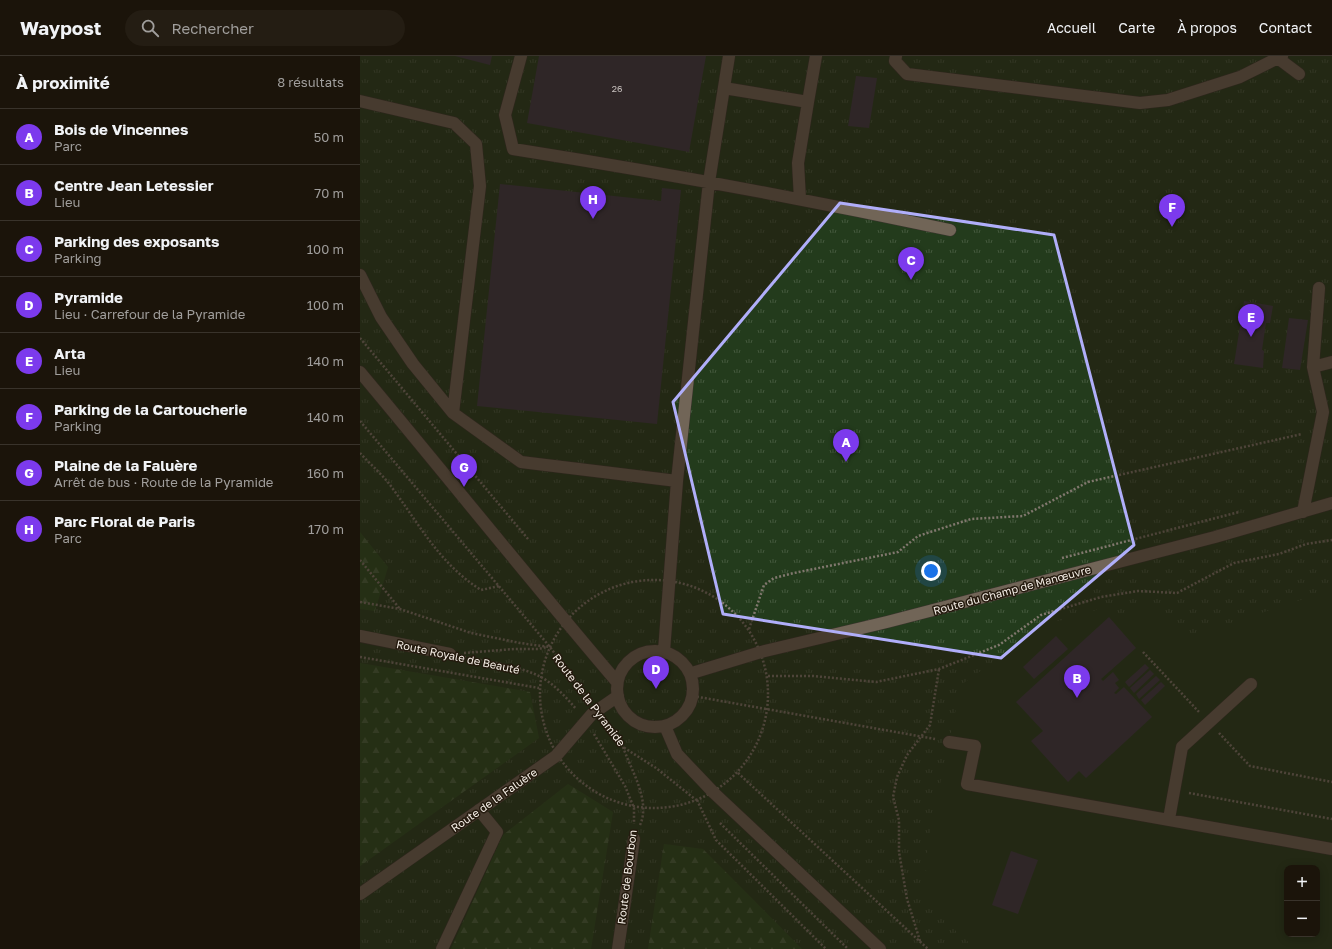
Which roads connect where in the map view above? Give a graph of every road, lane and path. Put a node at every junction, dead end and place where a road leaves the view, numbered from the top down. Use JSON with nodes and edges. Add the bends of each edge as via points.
{"nodes":[{"id":1,"x":521,"y":56,"type":"edge"},
{"id":2,"x":729,"y":56,"type":"edge"},
{"id":3,"x":816,"y":56,"type":"edge"},
{"id":4,"x":896,"y":56,"type":"edge"},
{"id":5,"x":1281,"y":58,"type":"edge"},
{"id":6,"x":1299,"y":74,"type":"dead end"},
{"id":7,"x":724,"y":88,"type":"junction"},
{"id":8,"x":360,"y":101,"type":"edge"},
{"id":9,"x":808,"y":102,"type":"junction"},
{"id":10,"x":709,"y":182,"type":"junction"},
{"id":11,"x":800,"y":199,"type":"junction"},
{"id":12,"x":950,"y":230,"type":"dead end"},
{"id":13,"x":360,"y":275,"type":"edge"},
{"id":14,"x":1319,"y":288,"type":"dead end"},
{"id":15,"x":360,"y":338,"type":"edge"},
{"id":16,"x":1332,"y":362,"type":"edge"},
{"id":17,"x":1313,"y":367,"type":"junction"},
{"id":18,"x":360,"y":372,"type":"edge"},
{"id":19,"x":453,"y":413,"type":"junction"},
{"id":20,"x":360,"y":421,"type":"edge"},
{"id":21,"x":1318,"y":430,"type":"junction"},
{"id":22,"x":360,"y":453,"type":"edge"},
{"id":23,"x":677,"y":481,"type":"junction"},
{"id":24,"x":1332,"y":503,"type":"edge"},
{"id":25,"x":1303,"y":512,"type":"junction"},
{"id":26,"x":1223,"y":516,"type":"dead end"},
{"id":27,"x":1196,"y":523,"type":"dead end"},
{"id":28,"x":528,"y":539,"type":"dead end"},
{"id":29,"x":1332,"y":540,"type":"edge"},
{"id":30,"x":360,"y":560,"type":"edge"},
{"id":31,"x":660,"y":581,"type":"dead end"},
{"id":32,"x":681,"y":584,"type":"dead end"},
{"id":33,"x":500,"y":586,"type":"junction"},
{"id":34,"x":360,"y":602,"type":"edge"},
{"id":35,"x":400,"y":609,"type":"junction"},
{"id":36,"x":575,"y":612,"type":"dead end"},
{"id":37,"x":749,"y":629,"type":"junction"},
{"id":38,"x":559,"y":632,"type":"dead end"},
{"id":39,"x":360,"y":636,"type":"edge"},
{"id":40,"x":758,"y":644,"type":"dead end"},
{"id":41,"x":550,"y":647,"type":"junction"},
{"id":42,"x":664,"y":651,"type":"junction"},
{"id":43,"x":1143,"y":652,"type":"dead end"},
{"id":44,"x":450,"y":654,"type":"junction"},
{"id":45,"x":360,"y":657,"type":"edge"},
{"id":46,"x":764,"y":662,"type":"dead end"},
{"id":47,"x":939,"y":669,"type":"junction"},
{"id":48,"x":692,"y":673,"type":"junction"},
{"id":49,"x":768,"y":676,"type":"junction"},
{"id":50,"x":540,"y":677,"type":"junction"},
{"id":51,"x":617,"y":682,"type":"junction"},
{"id":52,"x":1251,"y":684,"type":"dead end"},
{"id":53,"x":539,"y":688,"type":"junction"},
{"id":54,"x":618,"y":696,"type":"junction"},
{"id":55,"x":693,"y":696,"type":"junction"},
{"id":56,"x":540,"y":706,"type":"dead end"},
{"id":57,"x":768,"y":709,"type":"junction"},
{"id":58,"x":597,"y":711,"type":"junction"},
{"id":59,"x":586,"y":721,"type":"junction"},
{"id":60,"x":1209,"y":723,"type":"junction"},
{"id":61,"x":665,"y":726,"type":"junction"},
{"id":62,"x":921,"y":737,"type":"junction"},
{"id":63,"x":949,"y":742,"type":"joint"},
{"id":64,"x":623,"y":746,"type":"junction"},
{"id":65,"x":738,"y":773,"type":"junction"},
{"id":66,"x":1332,"y":782,"type":"edge"},
{"id":67,"x":726,"y":783,"type":"dead end"},
{"id":68,"x":1174,"y":790,"type":"junction"},
{"id":69,"x":705,"y":797,"type":"dead end"},
{"id":70,"x":697,"y":800,"type":"junction"},
{"id":71,"x":624,"y":806,"type":"dead end"},
{"id":72,"x":634,"y":808,"type":"junction"},
{"id":73,"x":644,"y":808,"type":"junction"},
{"id":74,"x":479,"y":810,"type":"junction"},
{"id":75,"x":708,"y":811,"type":"dead end"},
{"id":76,"x":1332,"y":818,"type":"edge"},
{"id":77,"x":1168,"y":819,"type":"junction"},
{"id":78,"x":719,"y":822,"type":"dead end"},
{"id":79,"x":634,"y":839,"type":"junction"},
{"id":80,"x":1332,"y":849,"type":"edge"},
{"id":81,"x":360,"y":894,"type":"edge"},
{"id":82,"x":920,"y":941,"type":"junction"},
{"id":83,"x":442,"y":949,"type":"edge"},
{"id":84,"x":618,"y":949,"type":"edge"},
{"id":85,"x":826,"y":949,"type":"edge"},
{"id":86,"x":848,"y":949,"type":"edge"},
{"id":87,"x":880,"y":949,"type":"edge"},
{"id":88,"x":928,"y":949,"type":"edge"}],
"edges":[{"from":1,"to":10,"type":"street","via":[[506,115],[513,149]]},
{"from":2,"to":7,"type":"street"},
{"from":3,"to":9,"type":"street"},
{"from":4,"to":5,"type":"street","via":[[895,61],[907,74],[1140,103],[1168,100],[1240,77]]},
{"from":5,"to":6,"type":"street"},
{"from":7,"to":9,"type":"street"},
{"from":7,"to":10,"type":"street"},
{"from":8,"to":19,"type":"street","via":[[454,123],[476,144],[480,186]]},
{"from":9,"to":11,"type":"street","via":[[798,163]]},
{"from":10,"to":11,"type":"street"},
{"from":10,"to":23,"type":"street"},
{"from":11,"to":12,"type":"street"},
{"from":13,"to":19,"type":"street","via":[[381,317],[413,364]]},
{"from":14,"to":17,"type":"street"},
{"from":15,"to":28,"type":"path"},
{"from":16,"to":17,"type":"street"},
{"from":17,"to":21,"type":"street","via":[[1323,412]]},
{"from":18,"to":51,"type":"street"},
{"from":19,"to":23,"type":"street","via":[[522,462]]},
{"from":20,"to":33,"type":"path","name":"Route de la Pyramide"},
{"from":21,"to":25,"type":"street"},
{"from":21,"to":37,"type":"path","via":[[1088,482],[1023,516],[971,519],[918,536],[898,552],[774,578],[764,586]]},
{"from":22,"to":33,"type":"path","via":[[392,488],[441,557],[462,578],[481,590]]},
{"from":23,"to":42,"type":"street"},
{"from":24,"to":25,"type":"street","name":"Route du Champ de Manœuvre"},
{"from":25,"to":48,"type":"street","name":"Route du Champ de Manœuvre","via":[[887,622],[761,652]]},
{"from":26,"to":27,"type":"path"},
{"from":29,"to":47,"type":"path","via":[[1306,544],[1279,554],[1234,564],[1177,593],[1138,591],[1101,597],[1042,615],[999,645]]},
{"from":30,"to":35,"type":"path"},
{"from":31,"to":36,"type":"path","via":[[648,580],[625,584],[602,592]]},
{"from":32,"to":37,"type":"path","via":[[695,587],[716,597]]},
{"from":33,"to":41,"type":"path","name":"Route de la Pyramide"},
{"from":34,"to":35,"type":"path"},
{"from":35,"to":41,"type":"path","via":[[471,633]]},
{"from":37,"to":40,"type":"path"},
{"from":38,"to":41,"type":"path"},
{"from":39,"to":44,"type":"street","name":"Route Royale de Beauté"},
{"from":41,"to":44,"type":"path","via":[[538,650],[514,648]]},
{"from":41,"to":50,"type":"path"},
{"from":41,"to":58,"type":"path","name":"Route de la Pyramide"},
{"from":42,"to":48,"type":"street","via":[[680,660]]},
{"from":42,"to":51,"type":"street","via":[[648,651],[636,656],[625,665]]},
{"from":43,"to":60,"type":"path"},
{"from":44,"to":50,"type":"path","name":"Route Royale de Beauté","via":[[518,669]]},
{"from":45,"to":53,"type":"path"},
{"from":46,"to":49,"type":"path"},
{"from":47,"to":49,"type":"path","via":[[876,682],[813,676]]},
{"from":47,"to":62,"type":"path","via":[[930,725]]},
{"from":48,"to":55,"type":"street"},
{"from":49,"to":57,"type":"path"},
{"from":50,"to":53,"type":"path"},
{"from":50,"to":59,"type":"path","name":"Route Royale de Beauté","via":[[562,694]]},
{"from":51,"to":54,"type":"street"},
{"from":52,"to":60,"type":"street"},
{"from":53,"to":56,"type":"path"},
{"from":54,"to":58,"type":"street","name":"Route de la Faluère"},
{"from":54,"to":61,"type":"street","via":[[624,711],[636,722],[651,727]]},
{"from":55,"to":57,"type":"path"},
{"from":55,"to":61,"type":"street","via":[[681,718]]},
{"from":57,"to":62,"type":"path"},
{"from":57,"to":65,"type":"path","via":[[758,744]]},
{"from":58,"to":59,"type":"street","name":"Route de la Faluère"},
{"from":58,"to":64,"type":"path","name":"Route de la Pyramide"},
{"from":59,"to":72,"type":"path","name":"Route de Bourbon","via":[[619,773]]},
{"from":59,"to":74,"type":"street","name":"Route de la Faluère","via":[[556,756]]},
{"from":60,"to":66,"type":"path","via":[[1250,766]]},
{"from":60,"to":68,"type":"street","via":[[1182,747]]},
{"from":61,"to":87,"type":"street","via":[[677,754],[714,793]]},
{"from":62,"to":63,"type":"path"},
{"from":62,"to":82,"type":"path","via":[[907,755],[897,777],[893,797],[899,820],[899,852],[907,900]]},
{"from":63,"to":77,"type":"street","via":[[975,746],[967,784]]},
{"from":64,"to":70,"type":"path","name":"Route de la Pyramide"},
{"from":64,"to":73,"type":"path"},
{"from":65,"to":67,"type":"path"},
{"from":65,"to":82,"type":"path"},
{"from":68,"to":76,"type":"path"},
{"from":68,"to":77,"type":"street"},
{"from":69,"to":70,"type":"path"},
{"from":70,"to":73,"type":"path","via":[[666,807]]},
{"from":70,"to":75,"type":"path","name":"Route de la Pyramide"},
{"from":70,"to":85,"type":"path","via":[[716,840]]},
{"from":71,"to":72,"type":"path"},
{"from":72,"to":73,"type":"path"},
{"from":72,"to":79,"type":"path","name":"Route de Bourbon"},
{"from":73,"to":79,"type":"path","via":[[642,821]]},
{"from":74,"to":81,"type":"street","name":"Route de la Faluère"},
{"from":74,"to":83,"type":"street","via":[[497,832]]},
{"from":77,"to":80,"type":"street"},
{"from":78,"to":86,"type":"path"},
{"from":79,"to":84,"type":"street","name":"Route de Bourbon"},
{"from":82,"to":88,"type":"path"}]}
